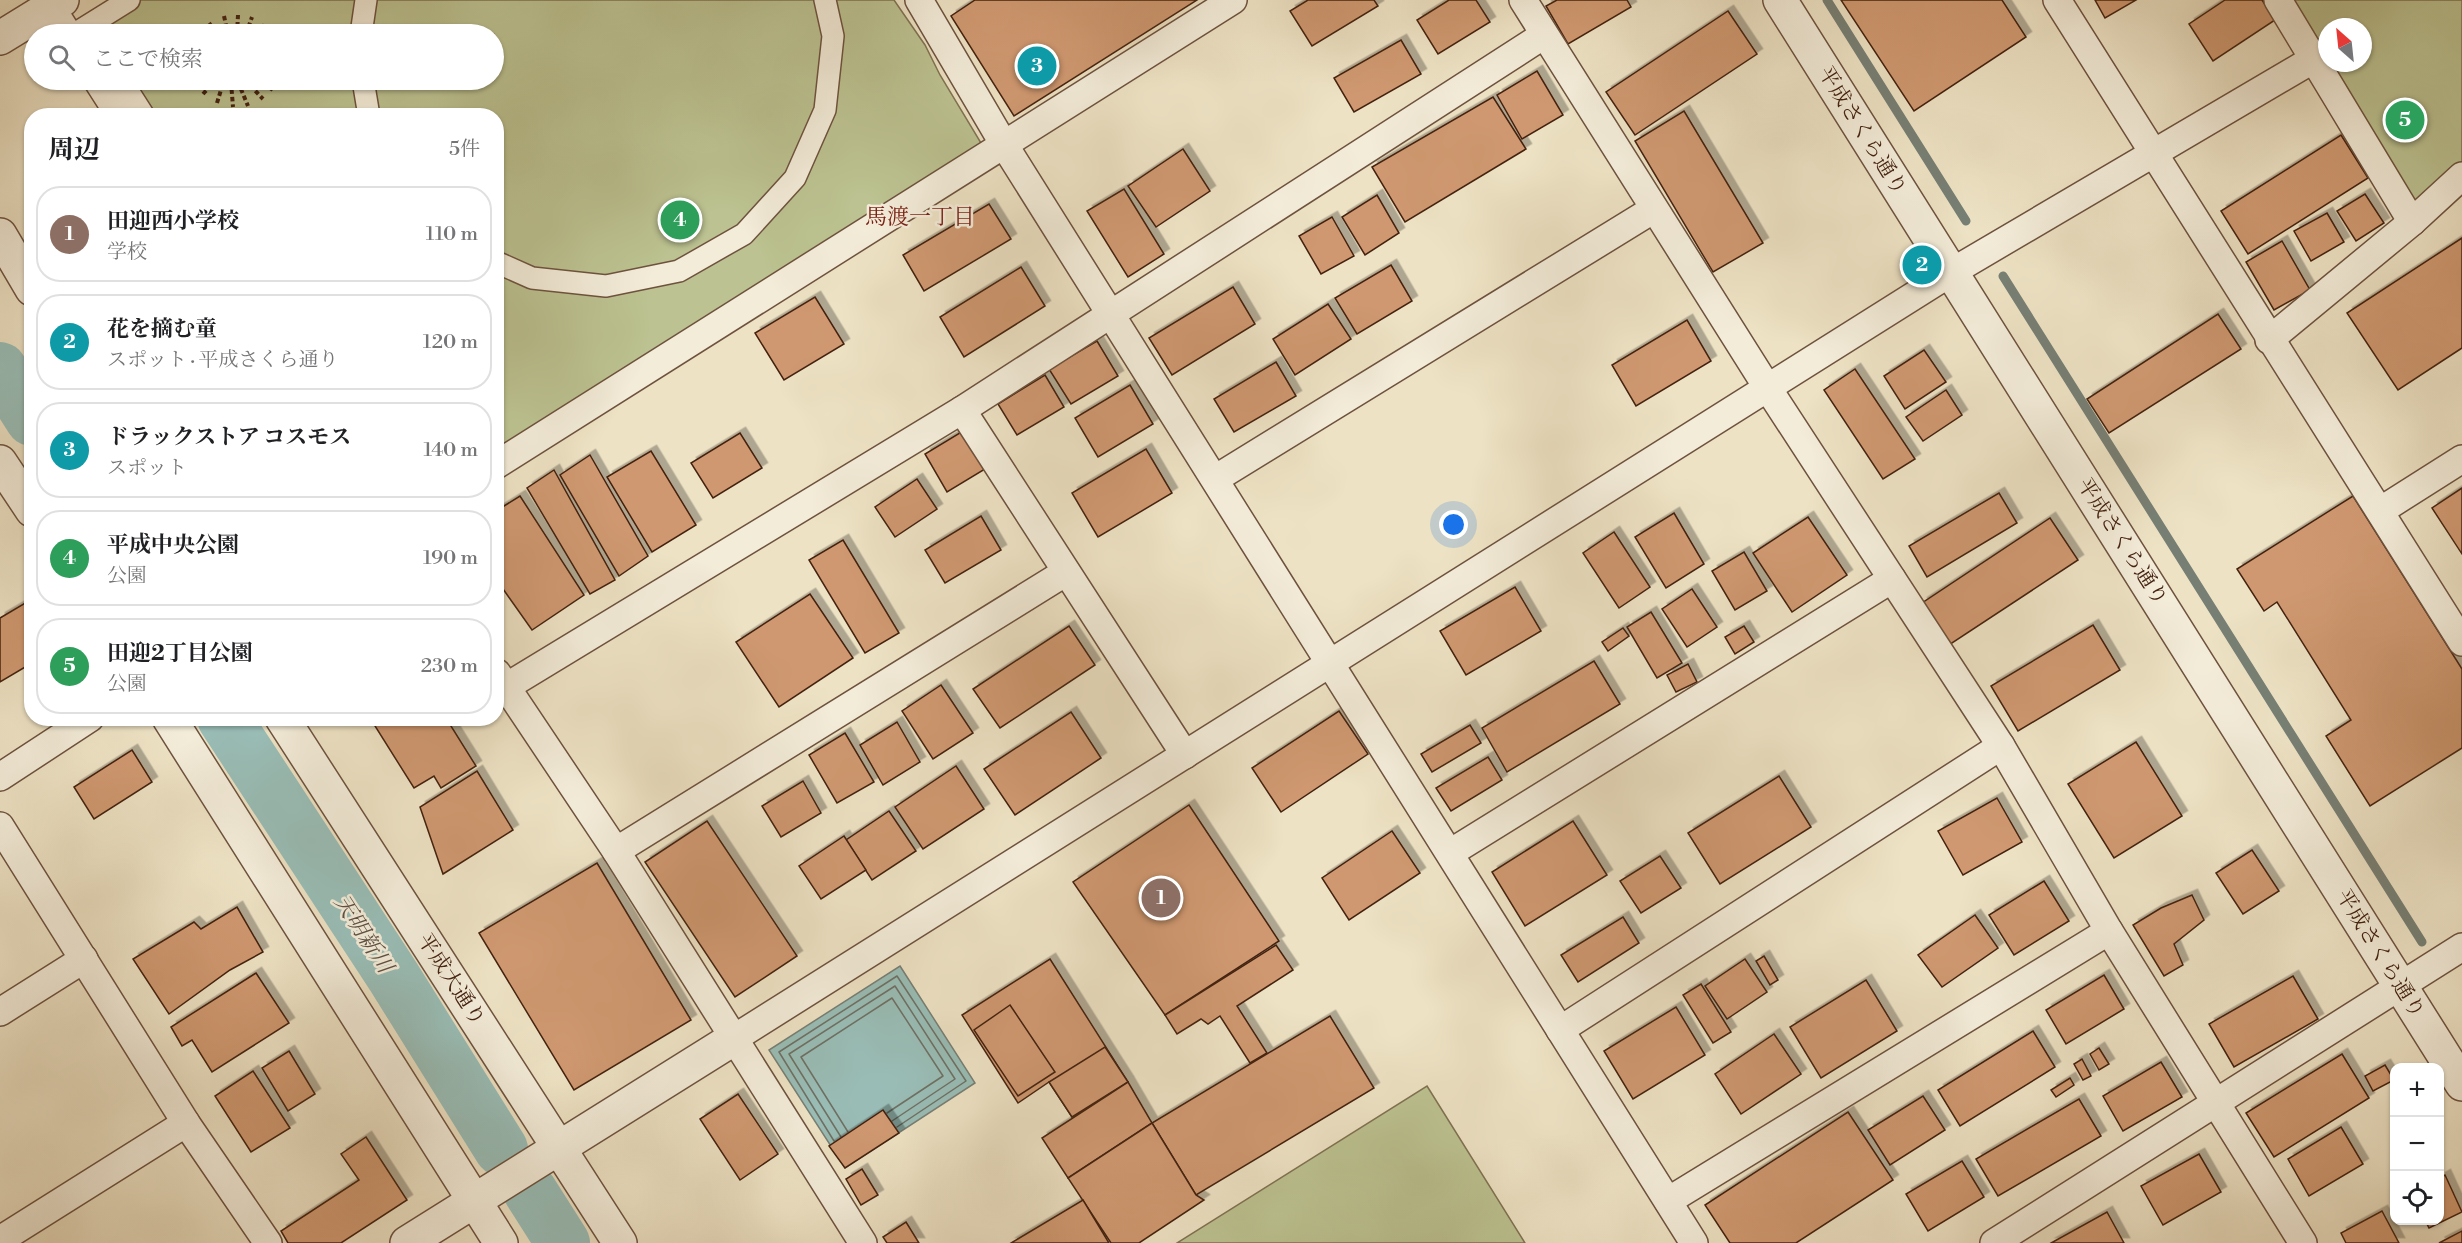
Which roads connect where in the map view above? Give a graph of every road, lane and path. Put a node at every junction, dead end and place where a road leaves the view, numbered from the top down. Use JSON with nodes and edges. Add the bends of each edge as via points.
{"nodes":[{"id":1,"x":129,"y":0,"type":"edge"},
{"id":2,"x":366,"y":0,"type":"edge"},
{"id":3,"x":825,"y":0,"type":"edge"},
{"id":4,"x":919,"y":0,"type":"edge"},
{"id":5,"x":1233,"y":0,"type":"edge"},
{"id":6,"x":1522,"y":0,"type":"edge"},
{"id":7,"x":1780,"y":0,"type":"edge"},
{"id":8,"x":2057,"y":0,"type":"edge"},
{"id":9,"x":2278,"y":0,"type":"edge"},
{"id":10,"x":56,"y":4,"type":"edge"},
{"id":11,"x":238,"y":15,"type":"dead end"},
{"id":12,"x":224,"y":16,"type":"dead end"},
{"id":13,"x":252,"y":17,"type":"dead end"},
{"id":14,"x":75,"y":24,"type":"edge"},
{"id":15,"x":94,"y":24,"type":"edge"},
{"id":16,"x":226,"y":24,"type":"edge"},
{"id":17,"x":238,"y":24,"type":"edge"},
{"id":18,"x":250,"y":24,"type":"edge"},
{"id":19,"x":362,"y":24,"type":"edge"},
{"id":20,"x":1544,"y":35,"type":"junction"},
{"id":21,"x":0,"y":38,"type":"edge"},
{"id":22,"x":2312,"y":60,"type":"junction"},
{"id":23,"x":103,"y":90,"type":"edge"},
{"id":24,"x":127,"y":90,"type":"edge"},
{"id":25,"x":207,"y":90,"type":"edge"},
{"id":26,"x":221,"y":90,"type":"edge"},
{"id":27,"x":231,"y":90,"type":"edge"},
{"id":28,"x":241,"y":90,"type":"edge"},
{"id":29,"x":254,"y":90,"type":"edge"},
{"id":30,"x":365,"y":90,"type":"edge"},
{"id":31,"x":203,"y":94,"type":"dead end"},
{"id":32,"x":263,"y":99,"type":"dead end"},
{"id":33,"x":217,"y":103,"type":"dead end"},
{"id":34,"x":248,"y":106,"type":"dead end"},
{"id":35,"x":232,"y":107,"type":"dead end"},
{"id":36,"x":115,"y":108,"type":"edge"},
{"id":37,"x":139,"y":108,"type":"edge"},
{"id":38,"x":368,"y":108,"type":"edge"},
{"id":39,"x":1003,"y":143,"type":"junction"},
{"id":40,"x":2154,"y":154,"type":"junction"},
{"id":41,"x":2462,"y":177,"type":"edge"},
{"id":42,"x":1654,"y":209,"type":"junction"},
{"id":43,"x":2412,"y":222,"type":"junction"},
{"id":44,"x":0,"y":236,"type":"edge"},
{"id":45,"x":504,"y":266,"type":"edge"},
{"id":46,"x":1950,"y":273,"type":"junction"},
{"id":47,"x":24,"y":276,"type":"edge"},
{"id":48,"x":1110,"y":313,"type":"junction"},
{"id":49,"x":2269,"y":340,"type":"junction"},
{"id":50,"x":1767,"y":387,"type":"junction"},
{"id":51,"x":962,"y":410,"type":"junction"},
{"id":52,"x":2462,"y":459,"type":"edge"},
{"id":53,"x":504,"y":460,"type":"edge"},
{"id":54,"x":0,"y":462,"type":"edge"},
{"id":55,"x":1215,"y":479,"type":"junction"},
{"id":56,"x":24,"y":498,"type":"edge"},
{"id":57,"x":2380,"y":511,"type":"junction"},
{"id":58,"x":1066,"y":572,"type":"junction"},
{"id":59,"x":1892,"y":579,"type":"junction"},
{"id":60,"x":2462,"y":642,"type":"edge"},
{"id":61,"x":1330,"y":663,"type":"junction"},
{"id":62,"x":504,"y":677,"type":"edge"},
{"id":63,"x":504,"y":683,"type":"edge"},
{"id":64,"x":78,"y":726,"type":"edge"},
{"id":65,"x":174,"y":726,"type":"edge"},
{"id":66,"x":287,"y":726,"type":"edge"},
{"id":67,"x":2001,"y":746,"type":"junction"},
{"id":68,"x":1185,"y":755,"type":"junction"},
{"id":69,"x":0,"y":777,"type":"edge"},
{"id":70,"x":0,"y":826,"type":"edge"},
{"id":71,"x":616,"y":851,"type":"junction"},
{"id":72,"x":1450,"y":853,"type":"junction"},
{"id":73,"x":2109,"y":931,"type":"junction"},
{"id":74,"x":2462,"y":946,"type":"edge"},
{"id":75,"x":84,"y":959,"type":"junction"},
{"id":76,"x":2400,"y":987,"type":"junction"},
{"id":77,"x":0,"y":1012,"type":"edge"},
{"id":78,"x":1560,"y":1030,"type":"junction"},
{"id":79,"x":733,"y":1039,"type":"junction"},
{"id":80,"x":2462,"y":1084,"type":"edge"},
{"id":81,"x":2218,"y":1102,"type":"junction"},
{"id":82,"x":186,"y":1123,"type":"junction"},
{"id":83,"x":551,"y":1152,"type":"junction"},
{"id":84,"x":482,"y":1195,"type":"junction"},
{"id":85,"x":1668,"y":1201,"type":"junction"},
{"id":86,"x":0,"y":1240,"type":"edge"},
{"id":87,"x":268,"y":1243,"type":"edge"},
{"id":88,"x":407,"y":1243,"type":"edge"},
{"id":89,"x":501,"y":1243,"type":"edge"},
{"id":90,"x":620,"y":1243,"type":"edge"},
{"id":91,"x":863,"y":1243,"type":"edge"},
{"id":92,"x":1694,"y":1243,"type":"edge"},
{"id":93,"x":1994,"y":1243,"type":"edge"},
{"id":94,"x":2303,"y":1243,"type":"edge"}],
"edges":[{"from":1,"to":15,"type":"street"},
{"from":2,"to":19,"type":"street"},
{"from":3,"to":45,"type":"street","via":[[833,36],[825,110],[795,178],[744,234],[680,271],[606,286],[531,278]]},
{"from":4,"to":39,"type":"street"},
{"from":5,"to":39,"type":"street"},
{"from":6,"to":20,"type":"street"},
{"from":7,"to":46,"type":"street","name":"平成さくら通り"},
{"from":8,"to":40,"type":"street"},
{"from":9,"to":22,"type":"street"},
{"from":10,"to":14,"type":"street"},
{"from":10,"to":21,"type":"street"},
{"from":11,"to":17,"type":"path"},
{"from":12,"to":16,"type":"path"},
{"from":13,"to":18,"type":"path"},
{"from":20,"to":42,"type":"street"},
{"from":20,"to":48,"type":"street"},
{"from":22,"to":40,"type":"street"},
{"from":22,"to":43,"type":"street"},
{"from":23,"to":36,"type":"street"},
{"from":24,"to":37,"type":"street"},
{"from":25,"to":31,"type":"path"},
{"from":26,"to":33,"type":"path"},
{"from":27,"to":35,"type":"path"},
{"from":28,"to":34,"type":"path"},
{"from":29,"to":32,"type":"path"},
{"from":30,"to":38,"type":"street"},
{"from":39,"to":48,"type":"street"},
{"from":39,"to":53,"type":"street","via":[[748,298]]},
{"from":40,"to":46,"type":"street"},
{"from":40,"to":49,"type":"street"},
{"from":41,"to":43,"type":"street"},
{"from":42,"to":50,"type":"street"},
{"from":42,"to":55,"type":"street"},
{"from":43,"to":49,"type":"street"},
{"from":44,"to":47,"type":"street"},
{"from":46,"to":50,"type":"street"},
{"from":46,"to":76,"type":"street","name":"平成さくら通り","via":[[2182,635]]},
{"from":48,"to":51,"type":"street"},
{"from":48,"to":55,"type":"street"},
{"from":49,"to":57,"type":"street"},
{"from":50,"to":59,"type":"street"},
{"from":50,"to":61,"type":"street"},
{"from":51,"to":58,"type":"street"},
{"from":51,"to":62,"type":"street"},
{"from":52,"to":57,"type":"street"},
{"from":54,"to":56,"type":"street"},
{"from":55,"to":61,"type":"street"},
{"from":57,"to":60,"type":"street"},
{"from":58,"to":68,"type":"street"},
{"from":58,"to":71,"type":"street"},
{"from":59,"to":67,"type":"street"},
{"from":59,"to":72,"type":"street"},
{"from":61,"to":68,"type":"street"},
{"from":61,"to":72,"type":"street"},
{"from":63,"to":71,"type":"street"},
{"from":64,"to":69,"type":"street"},
{"from":65,"to":84,"type":"street"},
{"from":66,"to":83,"type":"street","name":"平成大通り"},
{"from":67,"to":73,"type":"street"},
{"from":67,"to":78,"type":"street"},
{"from":68,"to":79,"type":"street"},
{"from":70,"to":75,"type":"street"},
{"from":71,"to":79,"type":"street"},
{"from":72,"to":78,"type":"street"},
{"from":73,"to":81,"type":"street"},
{"from":73,"to":85,"type":"street"},
{"from":74,"to":76,"type":"street"},
{"from":75,"to":77,"type":"street"},
{"from":75,"to":82,"type":"street"},
{"from":76,"to":80,"type":"street","name":"平成さくら通り"},
{"from":76,"to":81,"type":"street"},
{"from":78,"to":85,"type":"street"},
{"from":79,"to":83,"type":"street"},
{"from":79,"to":91,"type":"street"},
{"from":81,"to":93,"type":"street"},
{"from":81,"to":94,"type":"street"},
{"from":82,"to":86,"type":"street"},
{"from":82,"to":87,"type":"street"},
{"from":83,"to":84,"type":"street"},
{"from":83,"to":90,"type":"street","name":"平成大通り"},
{"from":84,"to":88,"type":"street"},
{"from":84,"to":89,"type":"street"},
{"from":85,"to":92,"type":"street"}]}
